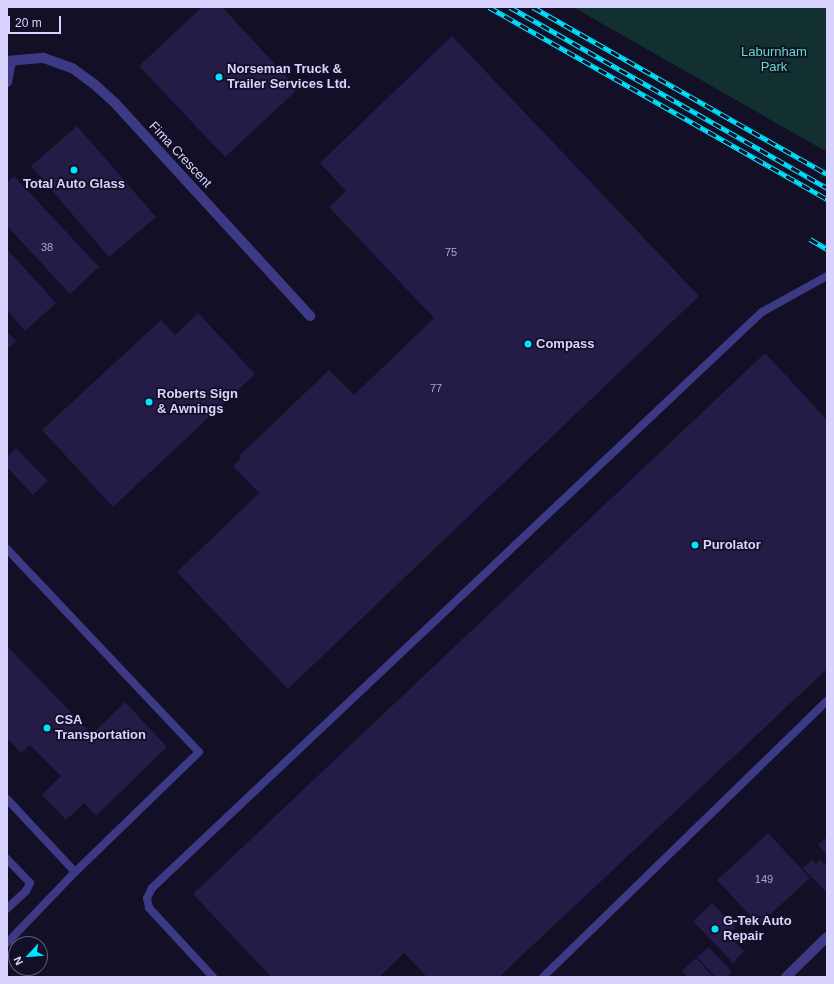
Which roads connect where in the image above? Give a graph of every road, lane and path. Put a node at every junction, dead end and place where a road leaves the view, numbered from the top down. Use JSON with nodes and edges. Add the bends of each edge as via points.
{"nodes":[{"id":1,"x":9,"y":61,"type":"edge"},
{"id":2,"x":7,"y":82,"type":"edge"},
{"id":3,"x":827,"y":276,"type":"edge"},
{"id":4,"x":310,"y":316,"type":"dead end"},
{"id":5,"x":7,"y":549,"type":"edge"},
{"id":6,"x":827,"y":701,"type":"edge"},
{"id":7,"x":7,"y":799,"type":"edge"},
{"id":8,"x":7,"y":859,"type":"edge"},
{"id":9,"x":74,"y":872,"type":"junction"},
{"id":10,"x":7,"y":909,"type":"edge"},
{"id":11,"x":827,"y":937,"type":"edge"},
{"id":12,"x":7,"y":943,"type":"edge"},
{"id":13,"x":213,"y":977,"type":"edge"},
{"id":14,"x":543,"y":977,"type":"edge"},
{"id":15,"x":786,"y":977,"type":"edge"}],
"edges":[{"from":1,"to":2,"type":"street"},
{"from":1,"to":4,"type":"street","name":"Fima Crescent","via":[[44,58],[72,68],[94,84],[115,103]]},
{"from":3,"to":13,"type":"lane","via":[[762,312],[152,888],[147,898],[148,908]]},
{"from":5,"to":9,"type":"lane","via":[[199,752]]},
{"from":6,"to":14,"type":"lane"},
{"from":7,"to":9,"type":"lane"},
{"from":8,"to":10,"type":"lane","via":[[30,883],[26,891]]},
{"from":9,"to":12,"type":"lane"},
{"from":11,"to":15,"type":"street"}]}
